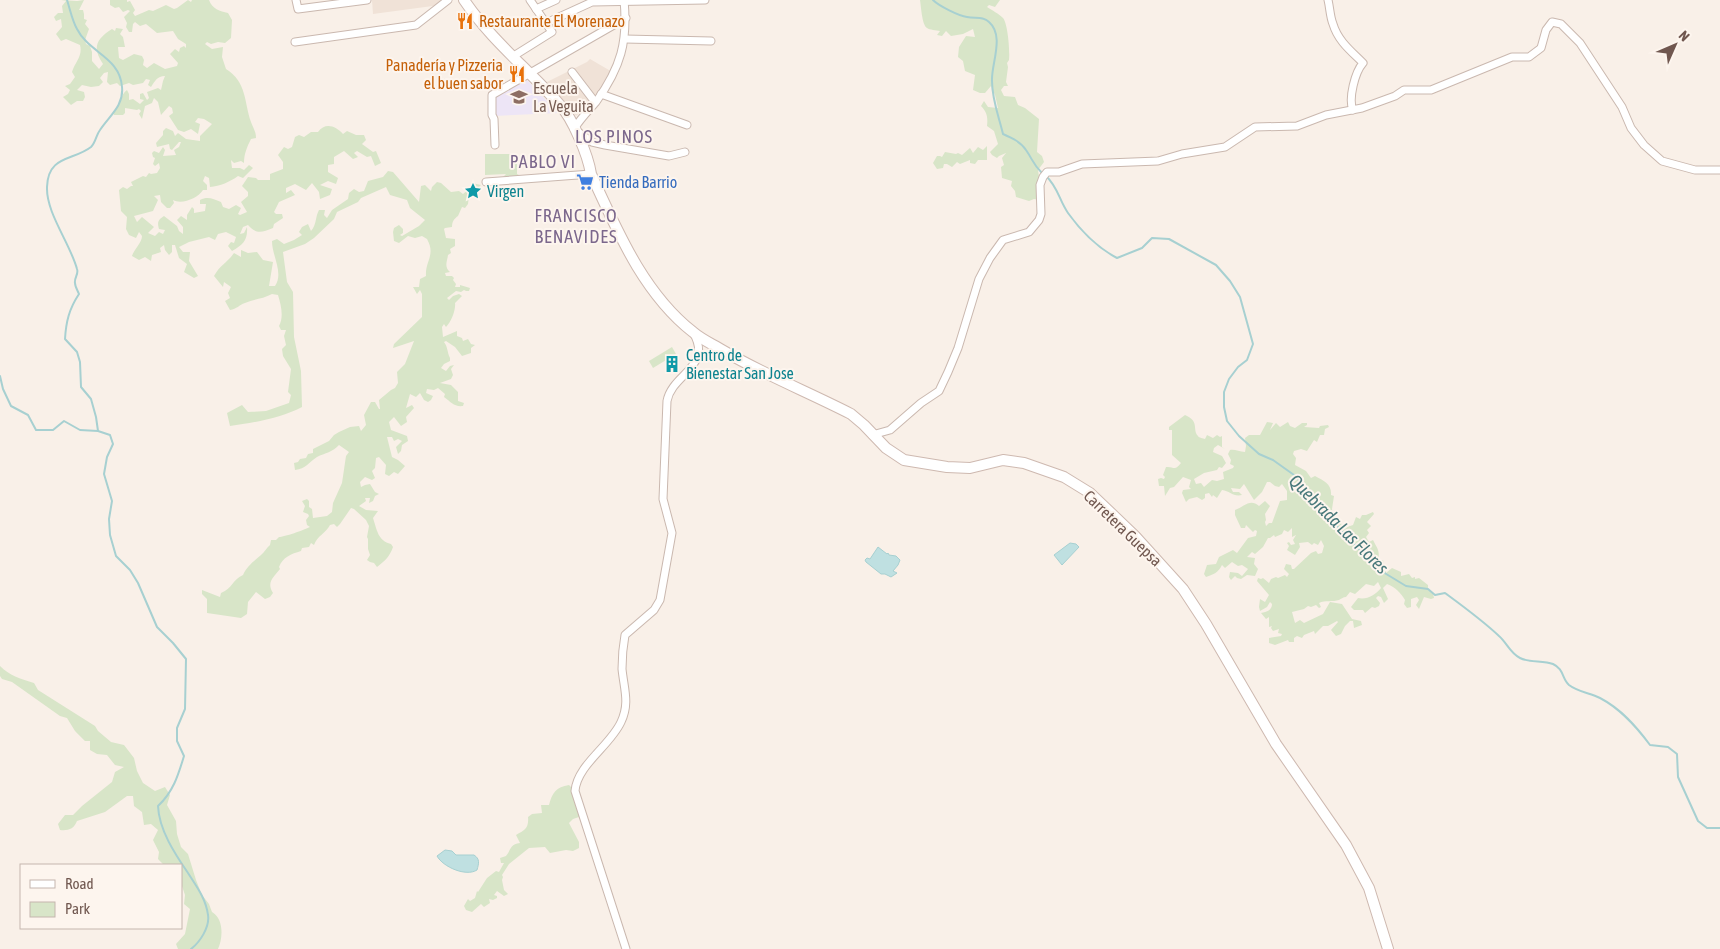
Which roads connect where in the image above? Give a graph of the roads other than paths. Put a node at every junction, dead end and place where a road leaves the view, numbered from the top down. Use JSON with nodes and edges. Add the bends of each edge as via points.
{"nodes":[{"id":1,"x":296,"y":0,"type":"edge"},
{"id":2,"x":367,"y":0,"type":"edge"},
{"id":3,"x":464,"y":0,"type":"edge"},
{"id":4,"x":530,"y":0,"type":"edge"},
{"id":5,"x":556,"y":0,"type":"edge"},
{"id":6,"x":705,"y":0,"type":"edge"},
{"id":7,"x":1328,"y":0,"type":"edge"},
{"id":8,"x":624,"y":1,"type":"edge"},
{"id":9,"x":445,"y":2,"type":"edge"},
{"id":10,"x":536,"y":9,"type":"junction"},
{"id":11,"x":626,"y":18,"type":"junction"},
{"id":12,"x":546,"y":23,"type":"junction"},
{"id":13,"x":625,"y":39,"type":"junction"},
{"id":14,"x":711,"y":41,"type":"dead end"},
{"id":15,"x":294,"y":42,"type":"dead end"},
{"id":16,"x":512,"y":57,"type":"junction"},
{"id":17,"x":572,"y":72,"type":"dead end"},
{"id":18,"x":528,"y":73,"type":"junction"},
{"id":19,"x":601,"y":94,"type":"junction"},
{"id":20,"x":595,"y":102,"type":"junction"},
{"id":21,"x":1353,"y":110,"type":"junction"},
{"id":22,"x":687,"y":124,"type":"dead end"},
{"id":23,"x":574,"y":129,"type":"junction"},
{"id":24,"x":495,"y":146,"type":"dead end"},
{"id":25,"x":685,"y":152,"type":"dead end"},
{"id":26,"x":1720,"y":170,"type":"edge"},
{"id":27,"x":591,"y":174,"type":"junction"},
{"id":28,"x":486,"y":182,"type":"dead end"},
{"id":29,"x":694,"y":334,"type":"junction"},
{"id":30,"x":872,"y":435,"type":"junction"},
{"id":31,"x":626,"y":949,"type":"edge"},
{"id":32,"x":1388,"y":949,"type":"edge"}],
"edges":[{"from":1,"to":2,"type":"street","via":[[298,9]]},
{"from":3,"to":16,"type":"street","name":"Carretera Guepsa","via":[[485,29]]},
{"from":4,"to":10,"type":"street"},
{"from":5,"to":10,"type":"street"},
{"from":6,"to":8,"type":"street"},
{"from":7,"to":21,"type":"street","via":[[1332,25],[1344,46],[1363,63],[1354,84]]},
{"from":8,"to":11,"type":"street"},
{"from":8,"to":12,"type":"street","via":[[592,2]]},
{"from":9,"to":15,"type":"street","via":[[416,25]]},
{"from":10,"to":12,"type":"street"},
{"from":11,"to":13,"type":"street"},
{"from":11,"to":18,"type":"street"},
{"from":12,"to":16,"type":"street","via":[[552,32]]},
{"from":13,"to":14,"type":"street"},
{"from":13,"to":19,"type":"street","via":[[617,69]]},
{"from":16,"to":18,"type":"street","name":"Carretera Guepsa"},
{"from":17,"to":20,"type":"street"},
{"from":18,"to":23,"type":"street","name":"Carretera Guepsa","via":[[561,105]]},
{"from":18,"to":24,"type":"street","via":[[492,95]]},
{"from":19,"to":20,"type":"street"},
{"from":19,"to":22,"type":"street"},
{"from":20,"to":23,"type":"street"},
{"from":21,"to":26,"type":"street","via":[[1404,90],[1431,90],[1512,57],[1529,56],[1540,48],[1552,22],[1561,24],[1580,43],[1644,145],[1662,160],[1695,170]]},
{"from":21,"to":30,"type":"street","via":[[1326,115],[1297,126],[1255,127],[1224,147],[1158,161],[1082,164],[1045,174],[1040,185],[1042,214],[1028,232],[1003,240],[990,258],[979,279],[958,348],[939,391],[890,430]]},
{"from":23,"to":25,"type":"street","via":[[592,142],[605,145],[669,156]]},
{"from":23,"to":27,"type":"street","name":"Carretera Guepsa"},
{"from":27,"to":28,"type":"street"},
{"from":27,"to":29,"type":"street","name":"Carretera Guepsa","via":[[613,224],[653,290]]},
{"from":29,"to":30,"type":"street","name":"Carretera Guepsa","via":[[851,414]]},
{"from":29,"to":31,"type":"street","via":[[700,351],[695,362],[668,394],[667,401],[664,499],[672,533],[660,600],[654,610],[625,635],[622,667],[627,700],[622,721],[579,774],[575,791]]},
{"from":30,"to":32,"type":"street","name":"Carretera Guepsa","via":[[904,460],[970,468],[1003,460],[1024,463],[1064,477],[1090,493],[1135,536],[1184,590],[1276,744],[1346,845],[1368,888]]}]}
